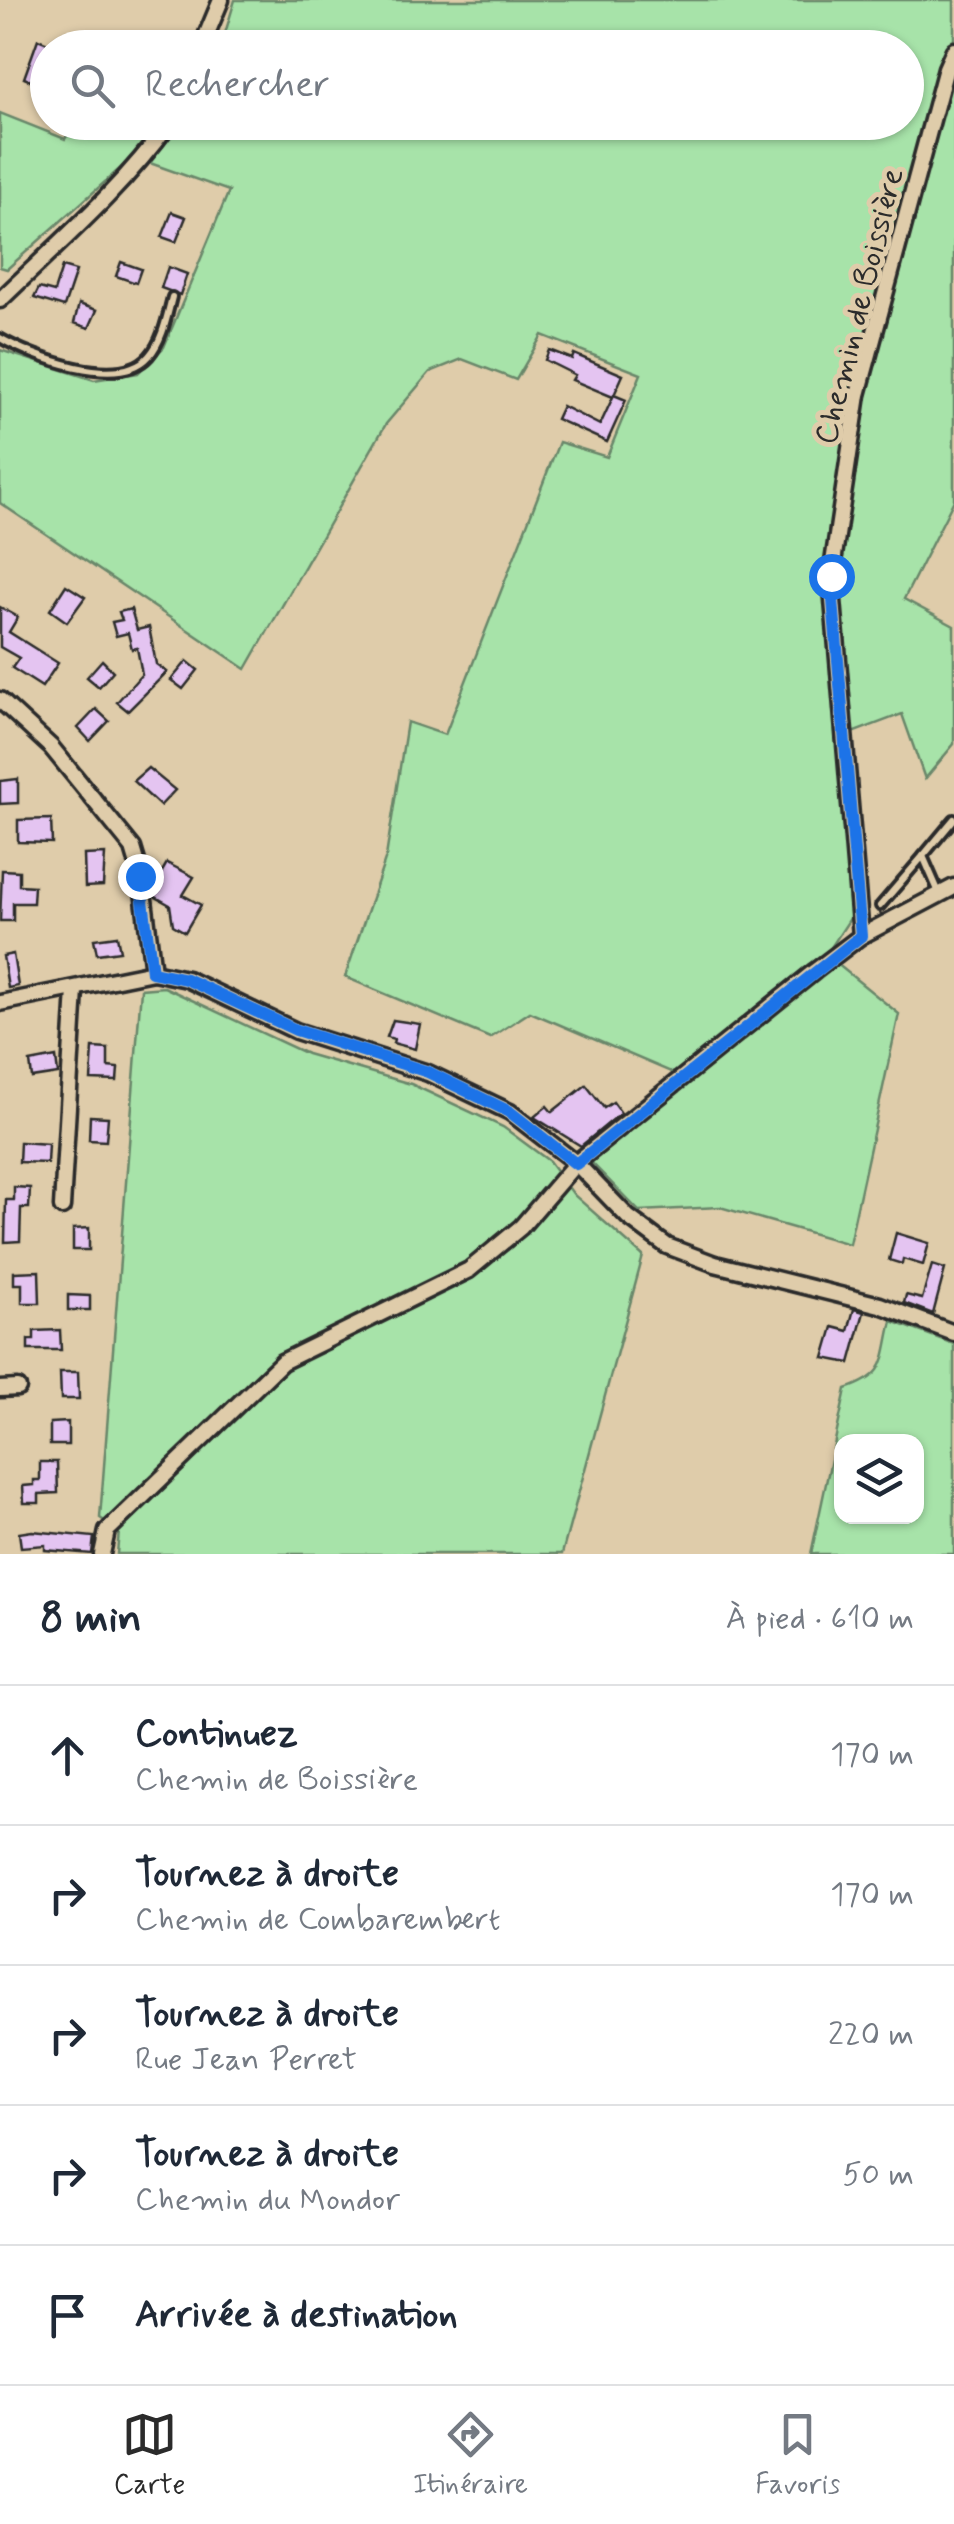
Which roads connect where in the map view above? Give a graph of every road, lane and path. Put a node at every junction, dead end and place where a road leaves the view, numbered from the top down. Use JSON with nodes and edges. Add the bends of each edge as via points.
{"nodes":[{"id":1,"x":220,"y":0,"type":"edge"},
{"id":2,"x":209,"y":30,"type":"edge"},
{"id":3,"x":954,"y":50,"type":"edge"},
{"id":4,"x":157,"y":140,"type":"edge"},
{"id":5,"x":172,"y":297,"type":"dead end"},
{"id":6,"x":0,"y":300,"type":"edge"},
{"id":7,"x":0,"y":338,"type":"edge"},
{"id":8,"x":0,"y":700,"type":"edge"},
{"id":9,"x":954,"y":819,"type":"edge"},
{"id":10,"x":923,"y":856,"type":"junction"},
{"id":11,"x":948,"y":891,"type":"edge"},
{"id":12,"x":880,"y":906,"type":"dead end"},
{"id":13,"x":861,"y":936,"type":"junction"},
{"id":14,"x":152,"y":972,"type":"junction"},
{"id":15,"x":75,"y":990,"type":"junction"},
{"id":16,"x":0,"y":1003,"type":"edge"},
{"id":17,"x":576,"y":1164,"type":"junction"},
{"id":18,"x":62,"y":1207,"type":"dead end"},
{"id":19,"x":954,"y":1333,"type":"edge"},
{"id":20,"x":18,"y":1388,"type":"dead end"},
{"id":21,"x":0,"y":1389,"type":"edge"},
{"id":22,"x":102,"y":1554,"type":"edge"}],
"edges":[{"from":1,"to":2,"type":"street"},
{"from":3,"to":13,"type":"street","name":"Chemin de Boissière","via":[[858,395],[831,576]]},
{"from":4,"to":6,"type":"street","via":[[78,229]]},
{"from":5,"to":7,"type":"lane","via":[[150,355],[126,369],[90,369],[19,350]]},
{"from":8,"to":14,"type":"street","via":[[51,747],[132,848]]},
{"from":9,"to":10,"type":"lane"},
{"from":10,"to":11,"type":"lane"},
{"from":10,"to":12,"type":"lane"},
{"from":11,"to":13,"type":"street"},
{"from":13,"to":17,"type":"street"},
{"from":14,"to":15,"type":"street"},
{"from":14,"to":17,"type":"street","via":[[186,979],[296,1030],[428,1072],[510,1112]]},
{"from":15,"to":16,"type":"street"},
{"from":15,"to":18,"type":"street"},
{"from":17,"to":19,"type":"street","via":[[628,1218],[667,1246],[880,1305]]},
{"from":17,"to":22,"type":"street","via":[[521,1227],[470,1270],[282,1362],[107,1531]]},
{"from":20,"to":21,"type":"street"}]}
